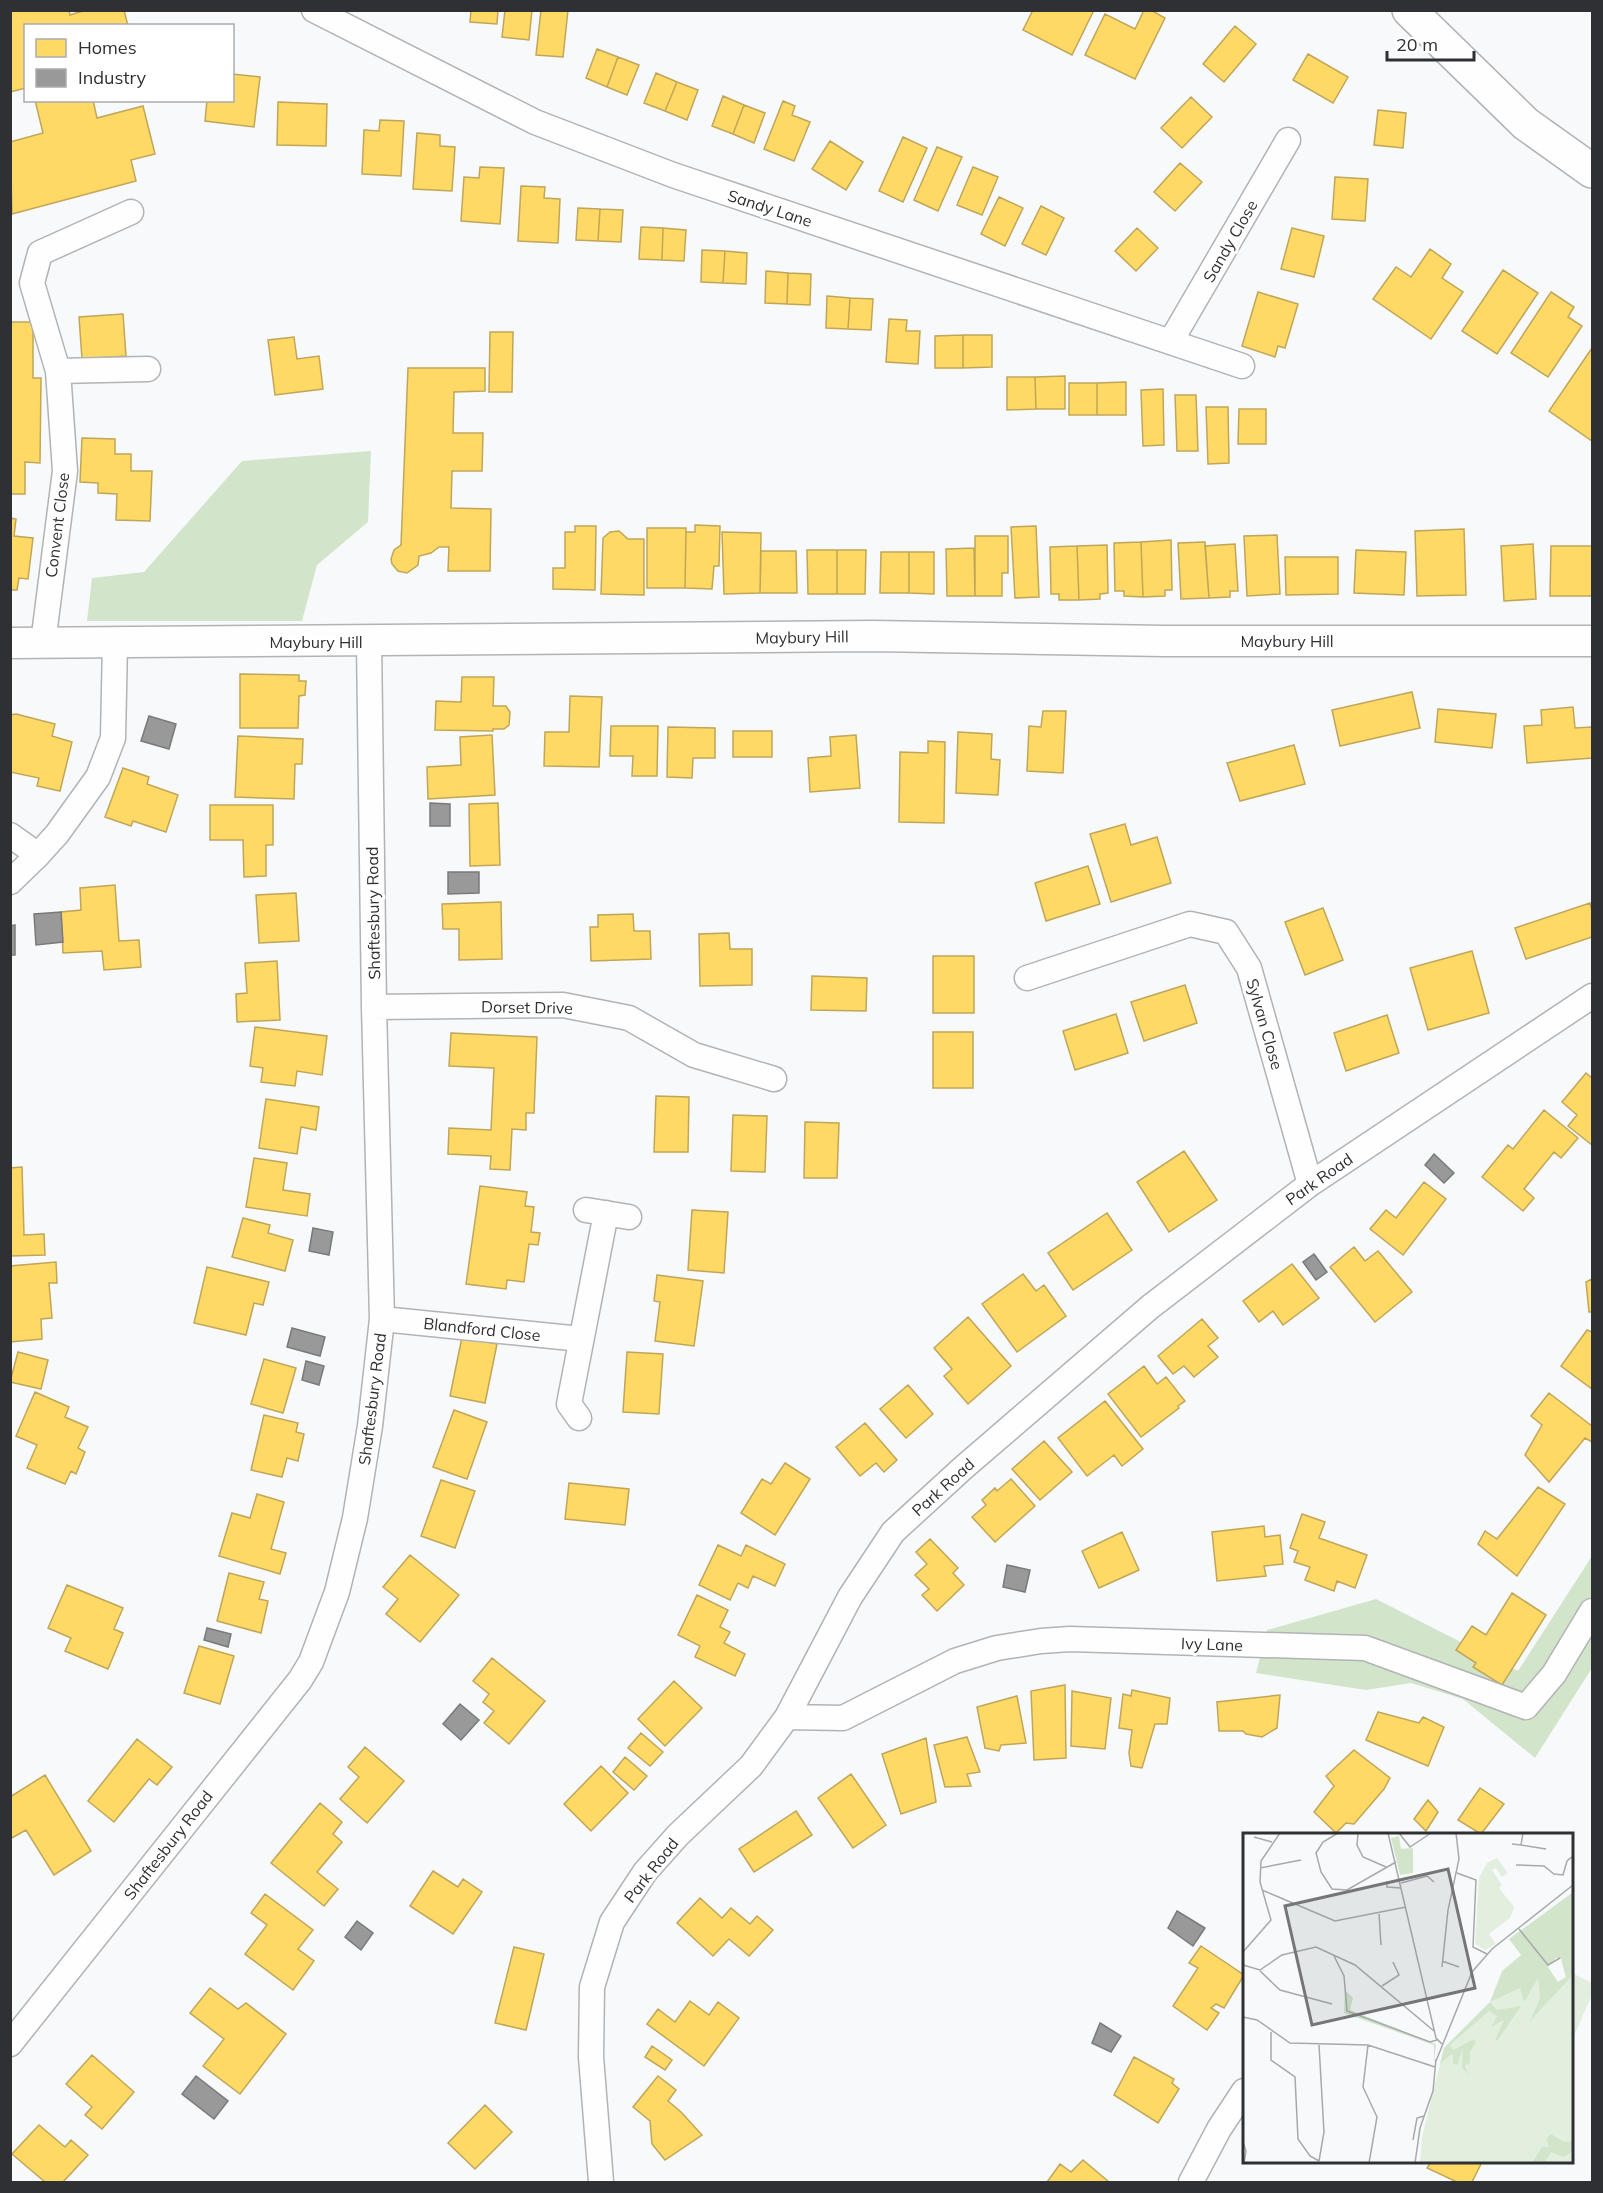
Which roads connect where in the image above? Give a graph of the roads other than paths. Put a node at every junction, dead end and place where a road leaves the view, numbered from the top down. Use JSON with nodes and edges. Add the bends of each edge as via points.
{"nodes":[{"id":1,"x":314,"y":10,"type":"edge"},
{"id":2,"x":1409,"y":10,"type":"edge"},
{"id":3,"x":1288,"y":140,"type":"dead end"},
{"id":4,"x":1593,"y":171,"type":"edge"},
{"id":5,"x":131,"y":212,"type":"dead end"},
{"id":6,"x":1171,"y":341,"type":"junction"},
{"id":7,"x":1242,"y":366,"type":"dead end"},
{"id":8,"x":148,"y":369,"type":"dead end"},
{"id":9,"x":58,"y":371,"type":"junction"},
{"id":10,"x":1593,"y":641,"type":"edge"},
{"id":11,"x":369,"y":642,"type":"junction"},
{"id":12,"x":10,"y":643,"type":"edge"},
{"id":13,"x":115,"y":643,"type":"junction"},
{"id":14,"x":43,"y":644,"type":"junction"},
{"id":15,"x":10,"y":835,"type":"edge"},
{"id":16,"x":38,"y":855,"type":"junction"},
{"id":17,"x":10,"y":882,"type":"edge"},
{"id":18,"x":1027,"y":978,"type":"dead end"},
{"id":19,"x":1593,"y":996,"type":"edge"},
{"id":20,"x":374,"y":1007,"type":"junction"},
{"id":21,"x":774,"y":1079,"type":"dead end"},
{"id":22,"x":1310,"y":1184,"type":"junction"},
{"id":23,"x":607,"y":1214,"type":"dead end"},
{"id":24,"x":382,"y":1319,"type":"junction"},
{"id":25,"x":581,"y":1339,"type":"junction"},
{"id":26,"x":579,"y":1418,"type":"dead end"},
{"id":27,"x":1593,"y":1611,"type":"edge"},
{"id":28,"x":787,"y":1717,"type":"junction"},
{"id":29,"x":10,"y":2044,"type":"edge"},
{"id":30,"x":1243,"y":2094,"type":"edge"},
{"id":31,"x":601,"y":2182,"type":"edge"},
{"id":32,"x":1191,"y":2182,"type":"edge"}],
"edges":[{"from":1,"to":6,"type":"street","name":"Sandy Lane","via":[[535,122],[662,171]]},
{"from":2,"to":4,"type":"main road","via":[[1526,124]]},
{"from":3,"to":6,"type":"street","name":"Sandy Close"},
{"from":5,"to":9,"type":"street","name":"Convent Close","via":[[40,253],[32,283]]},
{"from":6,"to":7,"type":"street","name":"Sandy Lane"},
{"from":8,"to":9,"type":"street"},
{"from":9,"to":14,"type":"street","name":"Convent Close","via":[[65,471]]},
{"from":10,"to":11,"type":"street","name":"Maybury Hill","via":[[873,636]]},
{"from":11,"to":13,"type":"street","name":"Maybury Hill"},
{"from":11,"to":20,"type":"street","name":"Shaftesbury Road"},
{"from":12,"to":14,"type":"street","name":"Maybury Hill"},
{"from":13,"to":14,"type":"street","name":"Maybury Hill"},
{"from":13,"to":16,"type":"street","via":[[113,738],[98,777]]},
{"from":15,"to":16,"type":"street"},
{"from":16,"to":17,"type":"street"},
{"from":18,"to":22,"type":"street","name":"Sylvan Close","via":[[1190,924],[1226,932],[1249,968]]},
{"from":19,"to":22,"type":"street","name":"Park Road"},
{"from":20,"to":21,"type":"street","name":"Dorset Drive","via":[[563,1005],[629,1018],[694,1056]]},
{"from":20,"to":24,"type":"street","name":"Shaftesbury Road"},
{"from":22,"to":28,"type":"street","name":"Park Road","via":[[1150,1307],[893,1532],[850,1597]]},
{"from":23,"to":25,"type":"street"},
{"from":24,"to":25,"type":"street","name":"Blandford Close"},
{"from":24,"to":29,"type":"street","name":"Shaftesbury Road","via":[[355,1518],[337,1592],[311,1662]]},
{"from":25,"to":26,"type":"street","via":[[569,1404]]},
{"from":27,"to":28,"type":"street","name":"Ivy Lane","via":[[1554,1674],[1526,1707],[1365,1648],[1070,1639],[997,1648],[955,1661],[843,1718]]},
{"from":28,"to":31,"type":"street","name":"Park Road","via":[[752,1766],[678,1835],[645,1872],[612,1922],[592,1987],[591,2057]]},
{"from":30,"to":32,"type":"street"}]}
